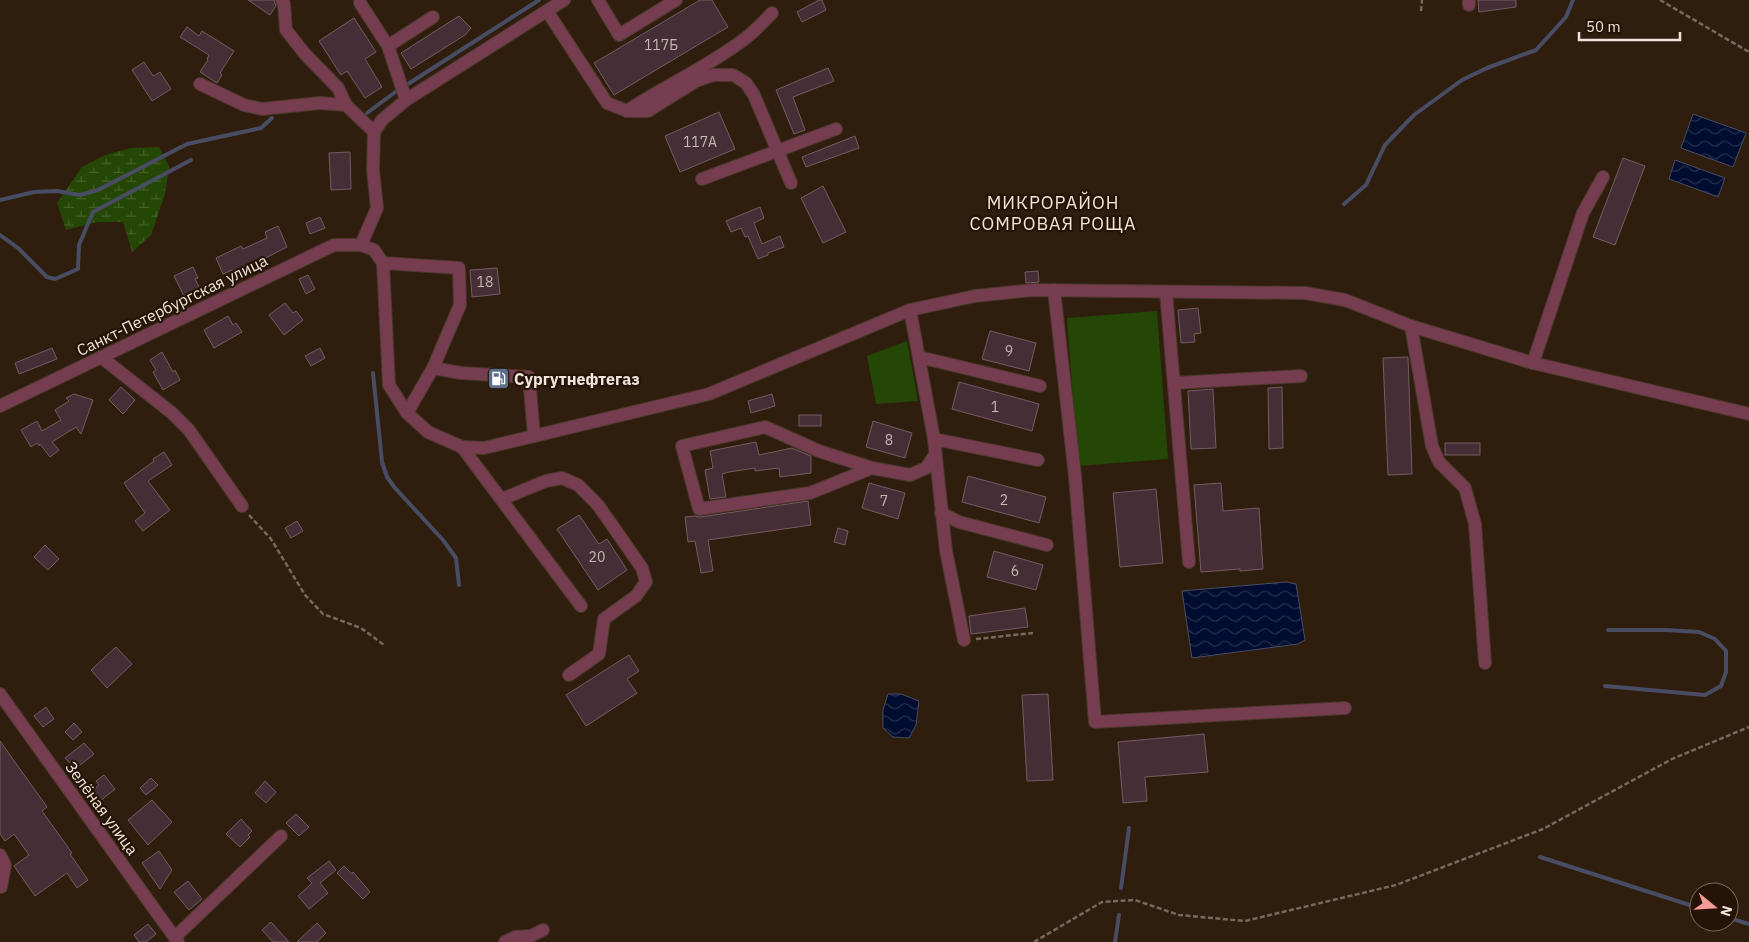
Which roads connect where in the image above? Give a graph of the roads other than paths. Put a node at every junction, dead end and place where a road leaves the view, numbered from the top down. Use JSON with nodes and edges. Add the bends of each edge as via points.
{"nodes":[{"id":1,"x":282,"y":0,"type":"edge"},
{"id":2,"x":564,"y":0,"type":"edge"},
{"id":3,"x":598,"y":0,"type":"edge"},
{"id":4,"x":676,"y":0,"type":"edge"},
{"id":5,"x":360,"y":3,"type":"dead end"},
{"id":6,"x":547,"y":11,"type":"junction"},
{"id":7,"x":772,"y":13,"type":"dead end"},
{"id":8,"x":432,"y":17,"type":"dead end"},
{"id":9,"x":388,"y":46,"type":"junction"},
{"id":10,"x":200,"y":84,"type":"dead end"},
{"id":11,"x":406,"y":100,"type":"junction"},
{"id":12,"x":346,"y":106,"type":"junction"},
{"id":13,"x":627,"y":112,"type":"junction"},
{"id":14,"x":836,"y":129,"type":"dead end"},
{"id":15,"x":374,"y":132,"type":"junction"},
{"id":16,"x":778,"y":151,"type":"junction"},
{"id":17,"x":1603,"y":177,"type":"dead end"},
{"id":18,"x":702,"y":180,"type":"dead end"},
{"id":19,"x":791,"y":183,"type":"dead end"},
{"id":20,"x":361,"y":245,"type":"junction"},
{"id":21,"x":383,"y":263,"type":"junction"},
{"id":22,"x":1054,"y":290,"type":"junction"},
{"id":23,"x":1166,"y":292,"type":"junction"},
{"id":24,"x":910,"y":310,"type":"junction"},
{"id":25,"x":1411,"y":326,"type":"junction"},
{"id":26,"x":101,"y":357,"type":"junction"},
{"id":27,"x":918,"y":357,"type":"junction"},
{"id":28,"x":1533,"y":363,"type":"junction"},
{"id":29,"x":433,"y":368,"type":"junction"},
{"id":30,"x":1301,"y":376,"type":"dead end"},
{"id":31,"x":1174,"y":383,"type":"junction"},
{"id":32,"x":1040,"y":386,"type":"dead end"},
{"id":33,"x":0,"y":406,"type":"edge"},
{"id":34,"x":407,"y":413,"type":"junction"},
{"id":35,"x":1749,"y":414,"type":"edge"},
{"id":36,"x":534,"y":436,"type":"junction"},
{"id":37,"x":934,"y":439,"type":"junction"},
{"id":38,"x":462,"y":447,"type":"junction"},
{"id":39,"x":935,"y":455,"type":"junction"},
{"id":40,"x":1038,"y":460,"type":"dead end"},
{"id":41,"x":872,"y":468,"type":"junction"},
{"id":42,"x":502,"y":499,"type":"junction"},
{"id":43,"x":242,"y":506,"type":"road end"},
{"id":44,"x":941,"y":513,"type":"junction"},
{"id":45,"x":1047,"y":545,"type":"dead end"},
{"id":46,"x":1190,"y":562,"type":"dead end"},
{"id":47,"x":581,"y":606,"type":"dead end"},
{"id":48,"x":964,"y":640,"type":"road end"},
{"id":49,"x":1486,"y":663,"type":"dead end"},
{"id":50,"x":569,"y":675,"type":"dead end"},
{"id":51,"x":0,"y":694,"type":"edge"},
{"id":52,"x":1346,"y":708,"type":"dead end"},
{"id":53,"x":281,"y":836,"type":"dead end"},
{"id":54,"x":0,"y":855,"type":"edge"},
{"id":55,"x":0,"y":887,"type":"edge"},
{"id":56,"x":543,"y":930,"type":"dead end"},
{"id":57,"x":176,"y":940,"type":"edge"},
{"id":58,"x":505,"y":942,"type":"edge"}],
"edges":[{"from":1,"to":12,"type":"street","via":[[286,30],[338,88]]},
{"from":2,"to":6,"type":"street"},
{"from":3,"to":4,"type":"street","via":[[619,35]]},
{"from":5,"to":9,"type":"street"},
{"from":6,"to":11,"type":"street"},
{"from":6,"to":13,"type":"street","via":[[607,102]]},
{"from":7,"to":13,"type":"street","via":[[746,38]]},
{"from":8,"to":9,"type":"street"},
{"from":9,"to":11,"type":"street"},
{"from":10,"to":12,"type":"street","via":[[244,105],[262,109],[320,104]]},
{"from":11,"to":15,"type":"street","via":[[382,120]]},
{"from":12,"to":15,"type":"street"},
{"from":13,"to":16,"type":"street","via":[[648,111],[696,81],[713,75],[733,75],[746,83],[754,95]]},
{"from":14,"to":16,"type":"street"},
{"from":15,"to":20,"type":"street","via":[[377,208]]},
{"from":16,"to":18,"type":"street"},
{"from":16,"to":19,"type":"street"},
{"from":17,"to":28,"type":"street","via":[[1583,213]]},
{"from":20,"to":21,"type":"street","via":[[374,250]]},
{"from":20,"to":26,"type":"street","name":"Санкт-Петербургская улица","via":[[334,244]]},
{"from":21,"to":29,"type":"street","via":[[459,268],[460,305]]},
{"from":21,"to":34,"type":"street","via":[[389,385]]},
{"from":22,"to":23,"type":"street"},
{"from":22,"to":24,"type":"street","via":[[976,296]]},
{"from":22,"to":52,"type":"street","via":[[1075,476],[1095,722]]},
{"from":23,"to":25,"type":"street","via":[[1305,293],[1345,300]]},
{"from":23,"to":31,"type":"street"},
{"from":24,"to":27,"type":"street"},
{"from":24,"to":36,"type":"street","via":[[709,394]]},
{"from":25,"to":28,"type":"street"},
{"from":25,"to":49,"type":"street","via":[[1432,446],[1440,462],[1465,488],[1475,524]]},
{"from":26,"to":33,"type":"street","name":"Санкт-Петербургская улица"},
{"from":26,"to":43,"type":"street","via":[[190,430]]},
{"from":27,"to":32,"type":"street"},
{"from":27,"to":37,"type":"street"},
{"from":28,"to":35,"type":"street"},
{"from":29,"to":34,"type":"street"},
{"from":29,"to":36,"type":"street","via":[[529,377]]},
{"from":30,"to":31,"type":"street"},
{"from":31,"to":46,"type":"street"},
{"from":34,"to":38,"type":"street","via":[[428,432]]},
{"from":36,"to":38,"type":"street","via":[[484,448]]},
{"from":37,"to":39,"type":"street"},
{"from":37,"to":40,"type":"street"},
{"from":38,"to":42,"type":"street"},
{"from":39,"to":41,"type":"street","via":[[926,468],[910,475]]},
{"from":39,"to":44,"type":"street"},
{"from":41,"to":41,"type":"street","via":[[819,451],[765,427],[682,446],[699,509],[810,493]]},
{"from":42,"to":47,"type":"street"},
{"from":42,"to":50,"type":"street","via":[[562,478],[578,485],[598,505],[642,568],[646,582],[636,596],[604,619],[599,654]]},
{"from":44,"to":45,"type":"street","via":[[959,522]]},
{"from":44,"to":48,"type":"street"},
{"from":51,"to":57,"type":"street","name":"Зелёная улица"},
{"from":53,"to":57,"type":"street"},
{"from":54,"to":55,"type":"street","via":[[5,865]]},
{"from":56,"to":58,"type":"street"}]}
